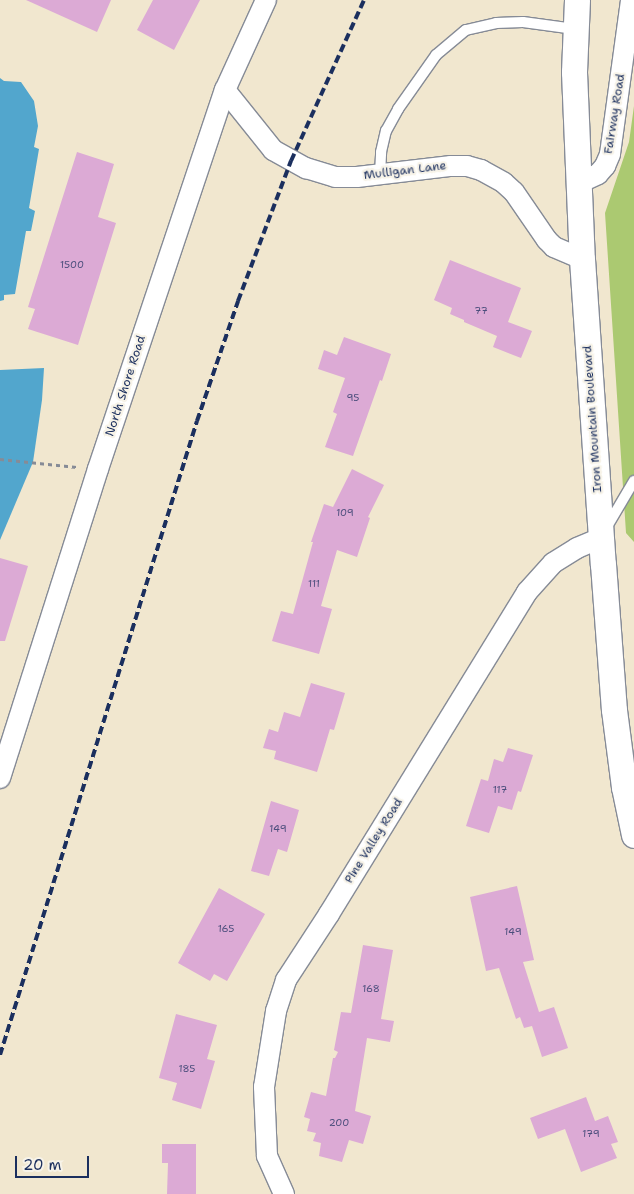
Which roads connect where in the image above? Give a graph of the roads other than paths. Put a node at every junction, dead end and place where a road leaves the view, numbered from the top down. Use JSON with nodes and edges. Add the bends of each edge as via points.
{"nodes":[{"id":1,"x":266,"y":0,"type":"edge"},
{"id":2,"x":577,"y":0,"type":"edge"},
{"id":3,"x":631,"y":0,"type":"edge"},
{"id":4,"x":575,"y":28,"type":"junction"},
{"id":5,"x":225,"y":90,"type":"junction"},
{"id":6,"x":380,"y":174,"type":"junction"},
{"id":7,"x":579,"y":183,"type":"junction"},
{"id":8,"x":582,"y":258,"type":"junction"},
{"id":9,"x":634,"y":482,"type":"edge"},
{"id":10,"x":601,"y":538,"type":"junction"},
{"id":11,"x":0,"y":778,"type":"edge"},
{"id":12,"x":634,"y":836,"type":"edge"},
{"id":13,"x":284,"y":1194,"type":"edge"}],
"edges":[{"from":1,"to":5,"type":"street","name":"North Shore Road"},
{"from":2,"to":4,"type":"street","name":"Iron Mountain Boulevard"},
{"from":3,"to":7,"type":"street","name":"Fairway Road","via":[[610,154],[598,174]]},
{"from":4,"to":6,"type":"lane","via":[[523,22],[496,23],[466,30],[436,55],[398,109],[386,131]]},
{"from":4,"to":7,"type":"street","name":"Iron Mountain Boulevard"},
{"from":5,"to":6,"type":"street","name":"Mulligan Lane","via":[[273,150],[291,161],[335,177]]},
{"from":5,"to":11,"type":"street","name":"North Shore Road","via":[[98,469]]},
{"from":6,"to":8,"type":"street","name":"Mulligan Lane","via":[[451,166],[481,170],[514,192],[554,247]]},
{"from":7,"to":8,"type":"street","name":"Iron Mountain Boulevard"},
{"from":8,"to":10,"type":"street","name":"Iron Mountain Boulevard"},
{"from":9,"to":10,"type":"lane"},
{"from":10,"to":12,"type":"street","name":"Iron Mountain Boulevard","via":[[614,710]]},
{"from":10,"to":13,"type":"street","name":"Pine Valley Road","via":[[553,563],[527,592],[286,980],[276,1011],[264,1087],[267,1156]]}]}
